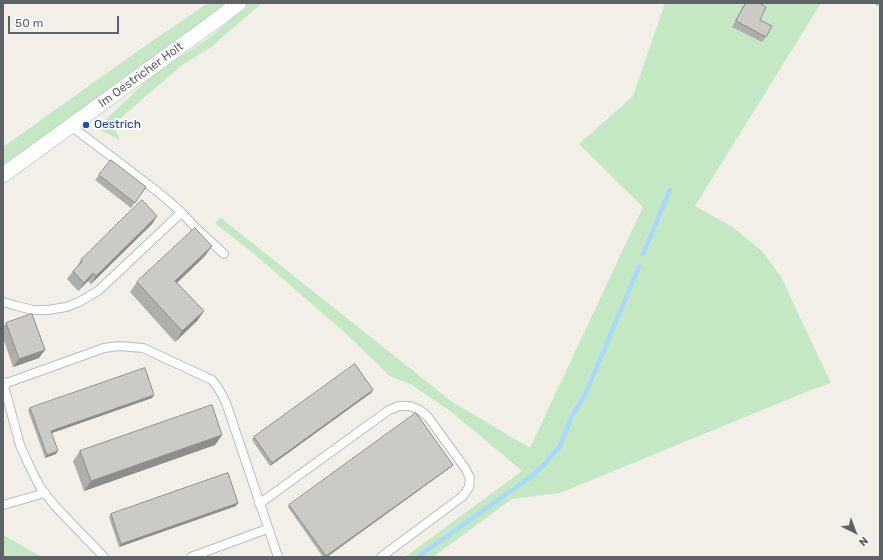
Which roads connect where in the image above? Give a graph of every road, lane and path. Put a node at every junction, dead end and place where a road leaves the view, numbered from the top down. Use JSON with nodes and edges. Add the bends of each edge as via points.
{"nodes":[{"id":1,"x":240,"y":3,"type":"edge"},
{"id":2,"x":875,"y":3,"type":"edge"},
{"id":3,"x":880,"y":6,"type":"edge"},
{"id":4,"x":70,"y":126,"type":"junction"},
{"id":5,"x":3,"y":175,"type":"edge"},
{"id":6,"x":181,"y":213,"type":"junction"},
{"id":7,"x":224,"y":254,"type":"dead end"},
{"id":8,"x":3,"y":302,"type":"edge"},
{"id":9,"x":3,"y":383,"type":"edge"},
{"id":10,"x":6,"y":403,"type":"edge"},
{"id":11,"x":45,"y":493,"type":"junction"},
{"id":12,"x":3,"y":504,"type":"edge"},
{"id":13,"x":259,"y":504,"type":"junction"},
{"id":14,"x":268,"y":529,"type":"junction"},
{"id":15,"x":204,"y":555,"type":"edge"},
{"id":16,"x":104,"y":557,"type":"edge"},
{"id":17,"x":190,"y":557,"type":"edge"},
{"id":18,"x":278,"y":557,"type":"edge"},
{"id":19,"x":381,"y":557,"type":"edge"}],
"edges":[{"from":1,"to":4,"type":"street","name":"Im Oestricher Holt"},
{"from":2,"to":3,"type":"path"},
{"from":4,"to":5,"type":"street","name":"Im Oestricher Holt"},
{"from":4,"to":6,"type":"lane","via":[[158,192]]},
{"from":6,"to":7,"type":"lane"},
{"from":6,"to":8,"type":"lane","via":[[98,291],[79,302],[66,307],[33,310]]},
{"from":9,"to":10,"type":"lane"},
{"from":9,"to":13,"type":"lane","via":[[104,348],[119,346],[143,348],[212,380],[218,386],[226,403]]},
{"from":10,"to":11,"type":"lane","via":[[29,466]]},
{"from":11,"to":12,"type":"lane"},
{"from":11,"to":16,"type":"lane"},
{"from":13,"to":14,"type":"lane"},
{"from":13,"to":19,"type":"lane","via":[[389,410],[399,406],[420,410],[428,417],[465,468],[470,478],[469,487],[463,496]]},
{"from":14,"to":15,"type":"lane"},
{"from":14,"to":18,"type":"lane"},
{"from":15,"to":17,"type":"lane"}]}
